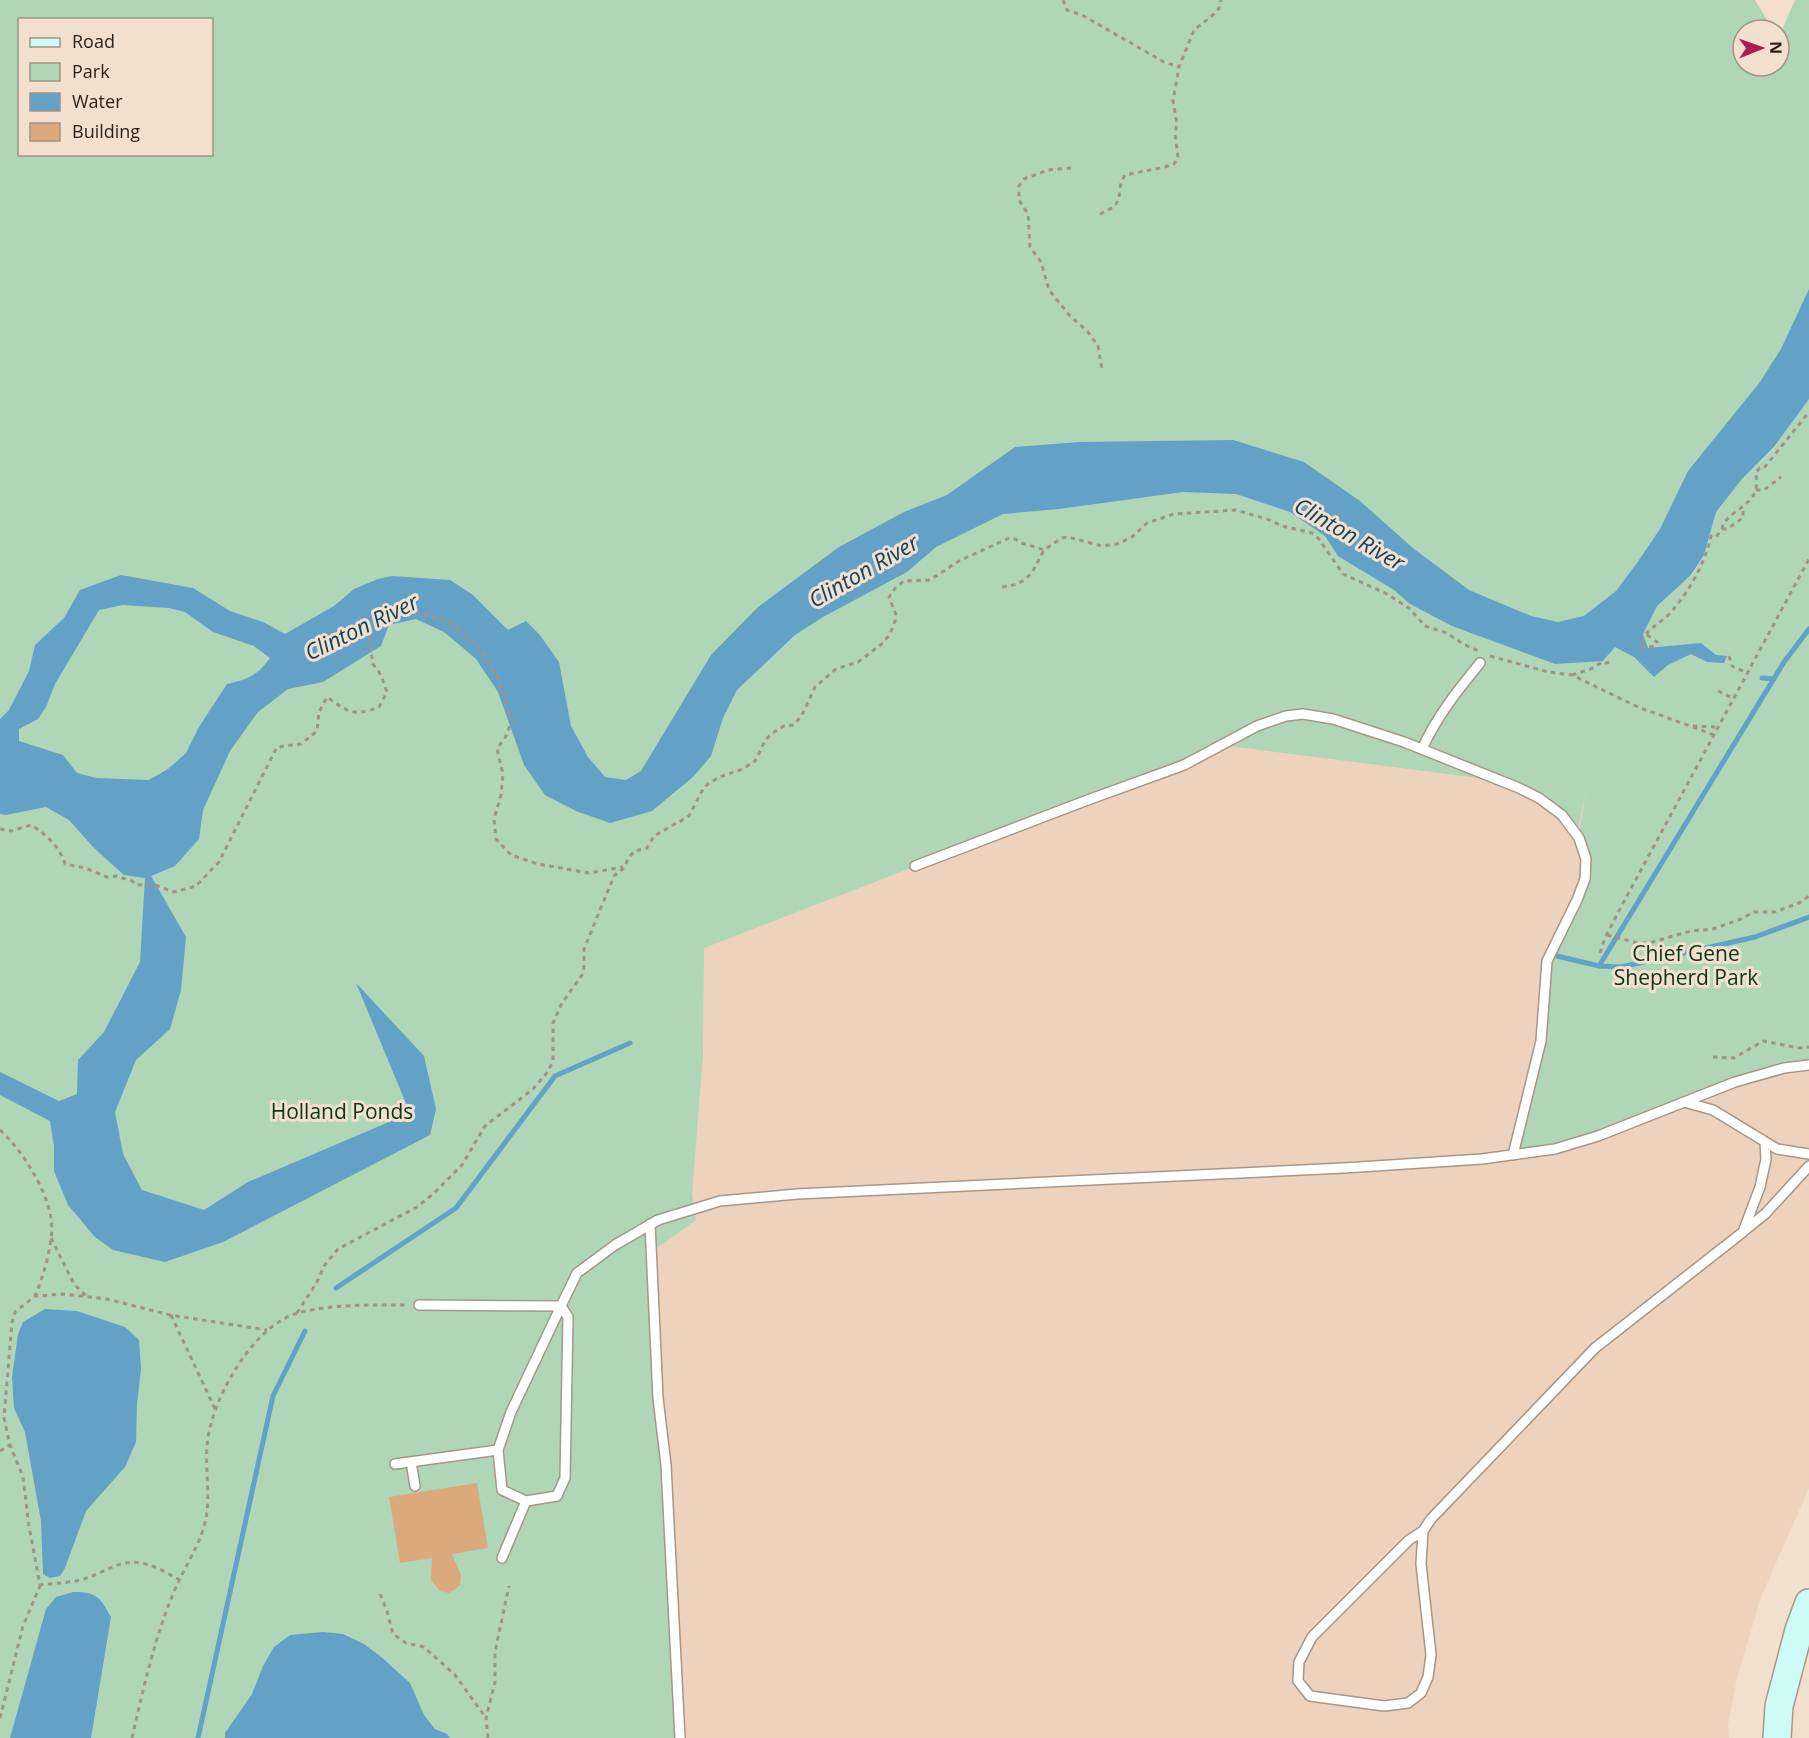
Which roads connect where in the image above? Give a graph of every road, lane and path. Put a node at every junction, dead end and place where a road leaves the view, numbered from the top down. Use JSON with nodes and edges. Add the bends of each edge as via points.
{"nodes":[{"id":1,"x":1063,"y":0,"type":"edge"},
{"id":2,"x":1221,"y":0,"type":"edge"},
{"id":3,"x":1179,"y":67,"type":"junction"},
{"id":4,"x":1071,"y":168,"type":"dead end"},
{"id":5,"x":1100,"y":214,"type":"dead end"},
{"id":6,"x":1102,"y":369,"type":"dead end"},
{"id":7,"x":1809,"y":412,"type":"edge"},
{"id":8,"x":1781,"y":477,"type":"dead end"},
{"id":9,"x":1756,"y":490,"type":"junction"},
{"id":10,"x":1743,"y":507,"type":"junction"},
{"id":11,"x":1722,"y":530,"type":"junction"},
{"id":12,"x":1044,"y":550,"type":"junction"},
{"id":13,"x":1809,"y":559,"type":"edge"},
{"id":14,"x":1002,"y":587,"type":"dead end"},
{"id":15,"x":1647,"y":636,"type":"junction"},
{"id":16,"x":1729,"y":656,"type":"dead end"},
{"id":17,"x":1610,"y":662,"type":"dead end"},
{"id":18,"x":1480,"y":663,"type":"dead end"},
{"id":19,"x":1747,"y":673,"type":"junction"},
{"id":20,"x":1572,"y":675,"type":"junction"},
{"id":21,"x":1718,"y":691,"type":"dead end"},
{"id":22,"x":1733,"y":698,"type":"junction"},
{"id":23,"x":1690,"y":726,"type":"junction"},
{"id":24,"x":1718,"y":727,"type":"junction"},
{"id":25,"x":1714,"y":735,"type":"junction"},
{"id":26,"x":1422,"y":749,"type":"junction"},
{"id":27,"x":0,"y":829,"type":"edge"},
{"id":28,"x":915,"y":866,"type":"dead end"},
{"id":29,"x":625,"y":867,"type":"junction"},
{"id":30,"x":1809,"y":896,"type":"edge"},
{"id":31,"x":1607,"y":935,"type":"junction"},
{"id":32,"x":1600,"y":953,"type":"dead end"},
{"id":33,"x":1809,"y":1047,"type":"edge"},
{"id":34,"x":1713,"y":1057,"type":"dead end"},
{"id":35,"x":1809,"y":1065,"type":"edge"},
{"id":36,"x":1684,"y":1102,"type":"junction"},
{"id":37,"x":0,"y":1130,"type":"edge"},
{"id":38,"x":1765,"y":1142,"type":"junction"},
{"id":39,"x":1809,"y":1154,"type":"edge"},
{"id":40,"x":1513,"y":1155,"type":"junction"},
{"id":41,"x":1809,"y":1166,"type":"edge"},
{"id":42,"x":650,"y":1224,"type":"junction"},
{"id":43,"x":1743,"y":1232,"type":"junction"},
{"id":44,"x":51,"y":1236,"type":"junction"},
{"id":45,"x":35,"y":1296,"type":"junction"},
{"id":46,"x":86,"y":1297,"type":"junction"},
{"id":47,"x":419,"y":1305,"type":"joint"},
{"id":48,"x":561,"y":1306,"type":"junction"},
{"id":49,"x":297,"y":1313,"type":"junction"},
{"id":50,"x":170,"y":1315,"type":"junction"},
{"id":51,"x":267,"y":1330,"type":"junction"},
{"id":52,"x":215,"y":1408,"type":"junction"},
{"id":53,"x":9,"y":1445,"type":"junction"},
{"id":54,"x":498,"y":1450,"type":"junction"},
{"id":55,"x":0,"y":1451,"type":"edge"},
{"id":56,"x":411,"y":1462,"type":"junction"},
{"id":57,"x":395,"y":1464,"type":"dead end"},
{"id":58,"x":415,"y":1486,"type":"dead end"},
{"id":59,"x":526,"y":1500,"type":"junction"},
{"id":60,"x":1422,"y":1532,"type":"junction"},
{"id":61,"x":502,"y":1558,"type":"dead end"},
{"id":62,"x":180,"y":1580,"type":"junction"},
{"id":63,"x":40,"y":1585,"type":"junction"},
{"id":64,"x":508,"y":1586,"type":"dead end"},
{"id":65,"x":380,"y":1594,"type":"dead end"},
{"id":66,"x":1809,"y":1603,"type":"edge"},
{"id":67,"x":0,"y":1718,"type":"edge"},
{"id":68,"x":486,"y":1718,"type":"junction"},
{"id":69,"x":132,"y":1738,"type":"edge"},
{"id":70,"x":488,"y":1738,"type":"edge"},
{"id":71,"x":680,"y":1738,"type":"edge"},
{"id":72,"x":1777,"y":1738,"type":"edge"}],
"edges":[{"from":1,"to":3,"type":"path","via":[[1067,10]]},
{"from":2,"to":3,"type":"path","via":[[1219,8],[1194,30]]},
{"from":3,"to":5,"type":"path","via":[[1173,101],[1178,158],[1165,167],[1125,175],[1119,201]]},
{"from":4,"to":6,"type":"path","via":[[1048,170],[1024,179],[1019,186],[1019,200],[1028,214],[1029,247],[1041,262],[1049,290],[1098,346]]},
{"from":7,"to":9,"type":"path","via":[[1764,468],[1756,472]]},
{"from":8,"to":9,"type":"path","via":[[1764,490]]},
{"from":9,"to":10,"type":"path"},
{"from":10,"to":11,"type":"path","via":[[1727,519]]},
{"from":10,"to":11,"type":"path","via":[[1743,518]]},
{"from":11,"to":15,"type":"path","via":[[1716,537],[1711,536],[1707,554],[1673,610],[1650,627]]},
{"from":12,"to":14,"type":"path","via":[[1028,579]]},
{"from":12,"to":20,"type":"path","via":[[1068,537],[1102,546],[1118,544],[1147,523],[1174,514],[1236,510],[1311,533],[1343,574],[1409,608],[1425,626],[1447,633],[1488,656]]},
{"from":12,"to":29,"type":"path","via":[[1007,539],[959,561],[930,580],[904,581],[896,587],[890,597],[895,621],[883,643],[858,662],[836,669],[815,687],[794,725],[771,734],[755,761],[709,783],[689,816],[654,836],[647,848],[635,851],[627,858]]},
{"from":13,"to":19,"type":"path"},
{"from":15,"to":15,"type":"path","via":[[1657,642],[1642,648],[1641,642]]},
{"from":16,"to":19,"type":"path","via":[[1732,666]]},
{"from":17,"to":20,"type":"path"},
{"from":18,"to":26,"type":"lane","via":[[1433,724]]},
{"from":19,"to":22,"type":"path"},
{"from":20,"to":23,"type":"path","via":[[1638,707]]},
{"from":21,"to":22,"type":"path"},
{"from":22,"to":24,"type":"path"},
{"from":23,"to":24,"type":"path"},
{"from":23,"to":25,"type":"path"},
{"from":24,"to":25,"type":"path"},
{"from":25,"to":31,"type":"path"},
{"from":26,"to":28,"type":"lane","via":[[1333,719],[1303,714],[1286,716],[1257,726],[1184,765]]},
{"from":26,"to":40,"type":"lane","via":[[1539,798],[1562,815],[1579,838],[1586,860],[1585,879],[1577,900],[1546,961],[1541,1041]]},
{"from":27,"to":29,"type":"path","via":[[11,831],[31,825],[58,846],[65,864],[107,877],[174,892],[196,886],[219,862],[277,747],[301,744],[317,731],[319,712],[327,697],[344,709],[362,714],[379,707],[387,692],[373,664],[368,632],[382,619],[410,610],[449,622],[478,646],[498,676],[512,720],[497,749],[504,774],[494,819],[496,839],[511,855],[538,864],[588,873]]},
{"from":29,"to":49,"type":"path","via":[[614,876],[584,949],[582,975],[553,1023],[553,1062],[546,1074],[485,1126],[462,1165],[433,1194],[417,1207],[338,1249]]},
{"from":30,"to":31,"type":"path","via":[[1775,912],[1754,912],[1713,929],[1648,943]]},
{"from":31,"to":32,"type":"path"},
{"from":33,"to":34,"type":"path","via":[[1763,1041],[1734,1058]]},
{"from":35,"to":36,"type":"lane","via":[[1735,1082]]},
{"from":36,"to":38,"type":"lane","via":[[1713,1110]]},
{"from":36,"to":40,"type":"lane","via":[[1598,1136],[1555,1149]]},
{"from":37,"to":44,"type":"path","via":[[31,1169],[52,1219]]},
{"from":38,"to":39,"type":"lane","via":[[1777,1149]]},
{"from":38,"to":43,"type":"lane","via":[[1760,1187]]},
{"from":40,"to":42,"type":"lane","via":[[1355,1167],[797,1194],[720,1201]]},
{"from":41,"to":43,"type":"lane"},
{"from":42,"to":48,"type":"lane","via":[[577,1273]]},
{"from":42,"to":71,"type":"lane"},
{"from":43,"to":60,"type":"lane","via":[[1595,1348]]},
{"from":44,"to":45,"type":"path","via":[[44,1277]]},
{"from":44,"to":46,"type":"path","via":[[74,1284]]},
{"from":45,"to":46,"type":"path"},
{"from":45,"to":53,"type":"path","via":[[15,1312],[12,1322],[4,1418]]},
{"from":46,"to":50,"type":"path"},
{"from":47,"to":48,"type":"lane"},
{"from":47,"to":49,"type":"path","via":[[356,1305]]},
{"from":48,"to":54,"type":"lane","via":[[511,1412]]},
{"from":48,"to":59,"type":"lane","via":[[568,1317],[565,1478],[557,1496]]},
{"from":49,"to":51,"type":"path"},
{"from":50,"to":51,"type":"path"},
{"from":50,"to":52,"type":"path"},
{"from":51,"to":52,"type":"path","via":[[231,1376]]},
{"from":52,"to":62,"type":"path","via":[[207,1445],[206,1520]]},
{"from":53,"to":55,"type":"path"},
{"from":53,"to":63,"type":"path","via":[[23,1477]]},
{"from":54,"to":56,"type":"lane"},
{"from":54,"to":59,"type":"lane","via":[[502,1490]]},
{"from":56,"to":57,"type":"lane"},
{"from":56,"to":58,"type":"lane"},
{"from":59,"to":61,"type":"lane"},
{"from":60,"to":60,"type":"lane","via":[[1420,1564],[1431,1655],[1421,1693],[1408,1703],[1384,1706],[1310,1696],[1298,1681],[1299,1662],[1312,1637],[1409,1540]]},
{"from":62,"to":63,"type":"path","via":[[141,1563],[128,1562],[88,1577]]},
{"from":62,"to":69,"type":"path","via":[[147,1673]]},
{"from":63,"to":67,"type":"path","via":[[24,1626]]},
{"from":64,"to":68,"type":"path"},
{"from":65,"to":68,"type":"path","via":[[393,1634],[406,1643],[424,1647],[455,1675]]},
{"from":66,"to":72,"type":"main road","via":[[1779,1706]]},
{"from":68,"to":70,"type":"path"}]}
